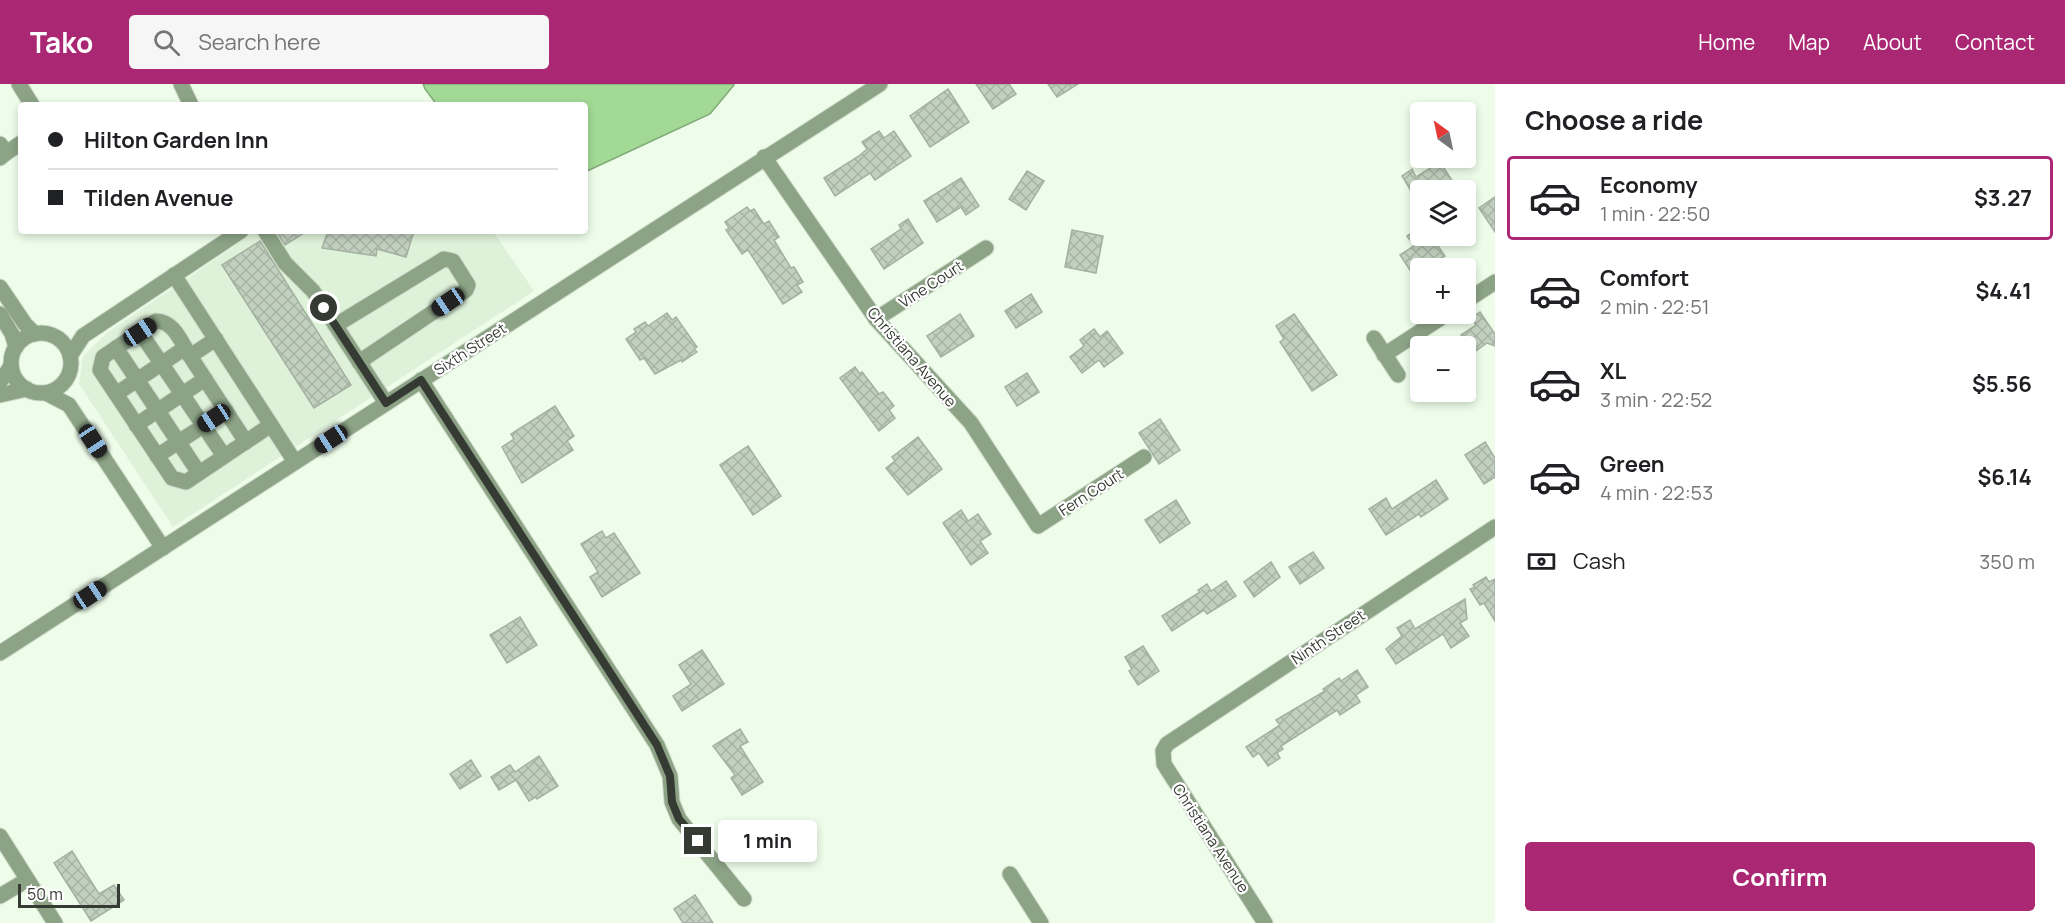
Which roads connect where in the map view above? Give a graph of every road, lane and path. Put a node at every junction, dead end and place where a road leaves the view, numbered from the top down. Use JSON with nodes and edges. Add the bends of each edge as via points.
{"nodes":[{"id":1,"x":19,"y":84,"type":"edge"},
{"id":2,"x":181,"y":84,"type":"edge"},
{"id":3,"x":880,"y":84,"type":"edge"},
{"id":4,"x":30,"y":102,"type":"edge"},
{"id":5,"x":190,"y":102,"type":"edge"},
{"id":6,"x":18,"y":144,"type":"edge"},
{"id":7,"x":2,"y":152,"type":"edge"},
{"id":8,"x":765,"y":157,"type":"junction"},
{"id":9,"x":236,"y":234,"type":"edge"},
{"id":10,"x":267,"y":234,"type":"edge"},
{"id":11,"x":986,"y":248,"type":"dead end"},
{"id":12,"x":174,"y":275,"type":"junction"},
{"id":13,"x":1495,"y":282,"type":"edge"},
{"id":14,"x":0,"y":287,"type":"edge"},
{"id":15,"x":1476,"y":294,"type":"edge"},
{"id":16,"x":0,"y":314,"type":"edge"},
{"id":17,"x":876,"y":319,"type":"junction"},
{"id":18,"x":1432,"y":324,"type":"edge"},
{"id":19,"x":336,"y":325,"type":"junction"},
{"id":20,"x":140,"y":332,"type":"junction"},
{"id":21,"x":35,"y":334,"type":"junction"},
{"id":22,"x":83,"y":336,"type":"junction"},
{"id":23,"x":1374,"y":338,"type":"dead end"},
{"id":24,"x":59,"y":339,"type":"junction"},
{"id":25,"x":216,"y":339,"type":"junction"},
{"id":26,"x":16,"y":347,"type":"junction"},
{"id":27,"x":116,"y":348,"type":"junction"},
{"id":28,"x":188,"y":352,"type":"junction"},
{"id":29,"x":1384,"y":355,"type":"junction"},
{"id":30,"x":70,"y":356,"type":"junction"},
{"id":31,"x":359,"y":362,"type":"junction"},
{"id":32,"x":162,"y":364,"type":"junction"},
{"id":33,"x":11,"y":366,"type":"junction"},
{"id":34,"x":68,"y":375,"type":"junction"},
{"id":35,"x":1398,"y":375,"type":"dead end"},
{"id":36,"x":205,"y":379,"type":"junction"},
{"id":37,"x":137,"y":380,"type":"junction"},
{"id":38,"x":421,"y":380,"type":"junction"},
{"id":39,"x":0,"y":382,"type":"edge"},
{"id":40,"x":27,"y":389,"type":"junction"},
{"id":41,"x":46,"y":393,"type":"junction"},
{"id":42,"x":116,"y":394,"type":"junction"},
{"id":43,"x":182,"y":394,"type":"junction"},
{"id":44,"x":0,"y":395,"type":"edge"},
{"id":45,"x":386,"y":403,"type":"junction"},
{"id":46,"x":69,"y":405,"type":"junction"},
{"id":47,"x":158,"y":411,"type":"junction"},
{"id":48,"x":226,"y":411,"type":"junction"},
{"id":49,"x":136,"y":425,"type":"junction"},
{"id":50,"x":271,"y":425,"type":"junction"},
{"id":51,"x":203,"y":426,"type":"junction"},
{"id":52,"x":178,"y":442,"type":"junction"},
{"id":53,"x":246,"y":442,"type":"junction"},
{"id":54,"x":157,"y":456,"type":"junction"},
{"id":55,"x":224,"y":456,"type":"junction"},
{"id":56,"x":1144,"y":458,"type":"dead end"},
{"id":57,"x":295,"y":462,"type":"junction"},
{"id":58,"x":199,"y":473,"type":"junction"},
{"id":59,"x":1038,"y":526,"type":"joint"},
{"id":60,"x":1495,"y":526,"type":"edge"},
{"id":61,"x":163,"y":548,"type":"junction"},
{"id":62,"x":0,"y":653,"type":"edge"},
{"id":63,"x":1163,"y":751,"type":"joint"},
{"id":64,"x":0,"y":836,"type":"edge"},
{"id":65,"x":1010,"y":874,"type":"dead end"},
{"id":66,"x":27,"y":880,"type":"junction"},
{"id":67,"x":0,"y":896,"type":"edge"},
{"id":68,"x":744,"y":899,"type":"dead end"},
{"id":69,"x":55,"y":923,"type":"edge"},
{"id":70,"x":1041,"y":923,"type":"edge"},
{"id":71,"x":1265,"y":923,"type":"edge"}],
"edges":[{"from":1,"to":4,"type":"street"},
{"from":2,"to":5,"type":"street"},
{"from":3,"to":8,"type":"street","name":"Sixth Street"},
{"from":6,"to":7,"type":"street"},
{"from":8,"to":17,"type":"street","name":"Christiana Avenue"},
{"from":8,"to":38,"type":"street","name":"Sixth Street"},
{"from":9,"to":12,"type":"street"},
{"from":10,"to":19,"type":"street","via":[[285,263],[313,291]]},
{"from":11,"to":17,"type":"street","name":"Vine Court"},
{"from":12,"to":22,"type":"street"},
{"from":12,"to":25,"type":"street"},
{"from":13,"to":15,"type":"street"},
{"from":14,"to":21,"type":"street"},
{"from":16,"to":26,"type":"street"},
{"from":17,"to":59,"type":"street","name":"Christiana Avenue","via":[[971,423]]},
{"from":18,"to":29,"type":"street"},
{"from":19,"to":31,"type":"street"},
{"from":19,"to":31,"type":"street","via":[[444,259],[453,261],[468,285]]},
{"from":20,"to":27,"type":"street"},
{"from":20,"to":28,"type":"street","via":[[156,321],[163,321]]},
{"from":20,"to":32,"type":"street"},
{"from":21,"to":24,"type":"street"},
{"from":21,"to":26,"type":"street"},
{"from":22,"to":24,"type":"street"},
{"from":22,"to":30,"type":"street"},
{"from":23,"to":29,"type":"street"},
{"from":24,"to":30,"type":"street"},
{"from":25,"to":28,"type":"street"},
{"from":25,"to":50,"type":"street"},
{"from":26,"to":33,"type":"street"},
{"from":27,"to":37,"type":"street"},
{"from":27,"to":42,"type":"street","via":[[103,357],[100,370]]},
{"from":28,"to":32,"type":"street"},
{"from":28,"to":36,"type":"street"},
{"from":29,"to":35,"type":"street"},
{"from":30,"to":34,"type":"street"},
{"from":31,"to":45,"type":"street"},
{"from":32,"to":37,"type":"street"},
{"from":32,"to":43,"type":"street"},
{"from":33,"to":39,"type":"street"},
{"from":33,"to":40,"type":"street","via":[[19,384]]},
{"from":34,"to":41,"type":"street","via":[[63,384]]},
{"from":34,"to":46,"type":"street"},
{"from":36,"to":43,"type":"street"},
{"from":36,"to":48,"type":"street"},
{"from":37,"to":42,"type":"street"},
{"from":37,"to":47,"type":"street"},
{"from":38,"to":45,"type":"street","name":"Sixth Street"},
{"from":38,"to":68,"type":"street","via":[[657,745],[670,776],[672,802],[679,819]]},
{"from":40,"to":41,"type":"street"},
{"from":40,"to":44,"type":"street"},
{"from":41,"to":46,"type":"street"},
{"from":42,"to":49,"type":"street"},
{"from":43,"to":47,"type":"street"},
{"from":43,"to":51,"type":"street"},
{"from":45,"to":57,"type":"street","name":"Sixth Street"},
{"from":46,"to":61,"type":"street"},
{"from":47,"to":49,"type":"street"},
{"from":47,"to":52,"type":"street"},
{"from":48,"to":51,"type":"street"},
{"from":48,"to":53,"type":"street"},
{"from":49,"to":54,"type":"street"},
{"from":50,"to":53,"type":"street"},
{"from":50,"to":57,"type":"street"},
{"from":51,"to":52,"type":"street"},
{"from":51,"to":55,"type":"street"},
{"from":52,"to":54,"type":"street"},
{"from":52,"to":58,"type":"street"},
{"from":53,"to":55,"type":"street"},
{"from":54,"to":58,"type":"street","via":[[178,481],[186,482]]},
{"from":55,"to":58,"type":"street"},
{"from":56,"to":59,"type":"street","name":"Fern Court"},
{"from":57,"to":61,"type":"street","name":"Sixth Street"},
{"from":60,"to":63,"type":"street","name":"Ninth Street","via":[[1167,744]]},
{"from":61,"to":62,"type":"street","name":"Sixth Street"},
{"from":63,"to":71,"type":"street","name":"Christiana Avenue","via":[[1164,764]]},
{"from":64,"to":66,"type":"street"},
{"from":65,"to":70,"type":"street"},
{"from":66,"to":67,"type":"street"},
{"from":66,"to":69,"type":"street"}]}
